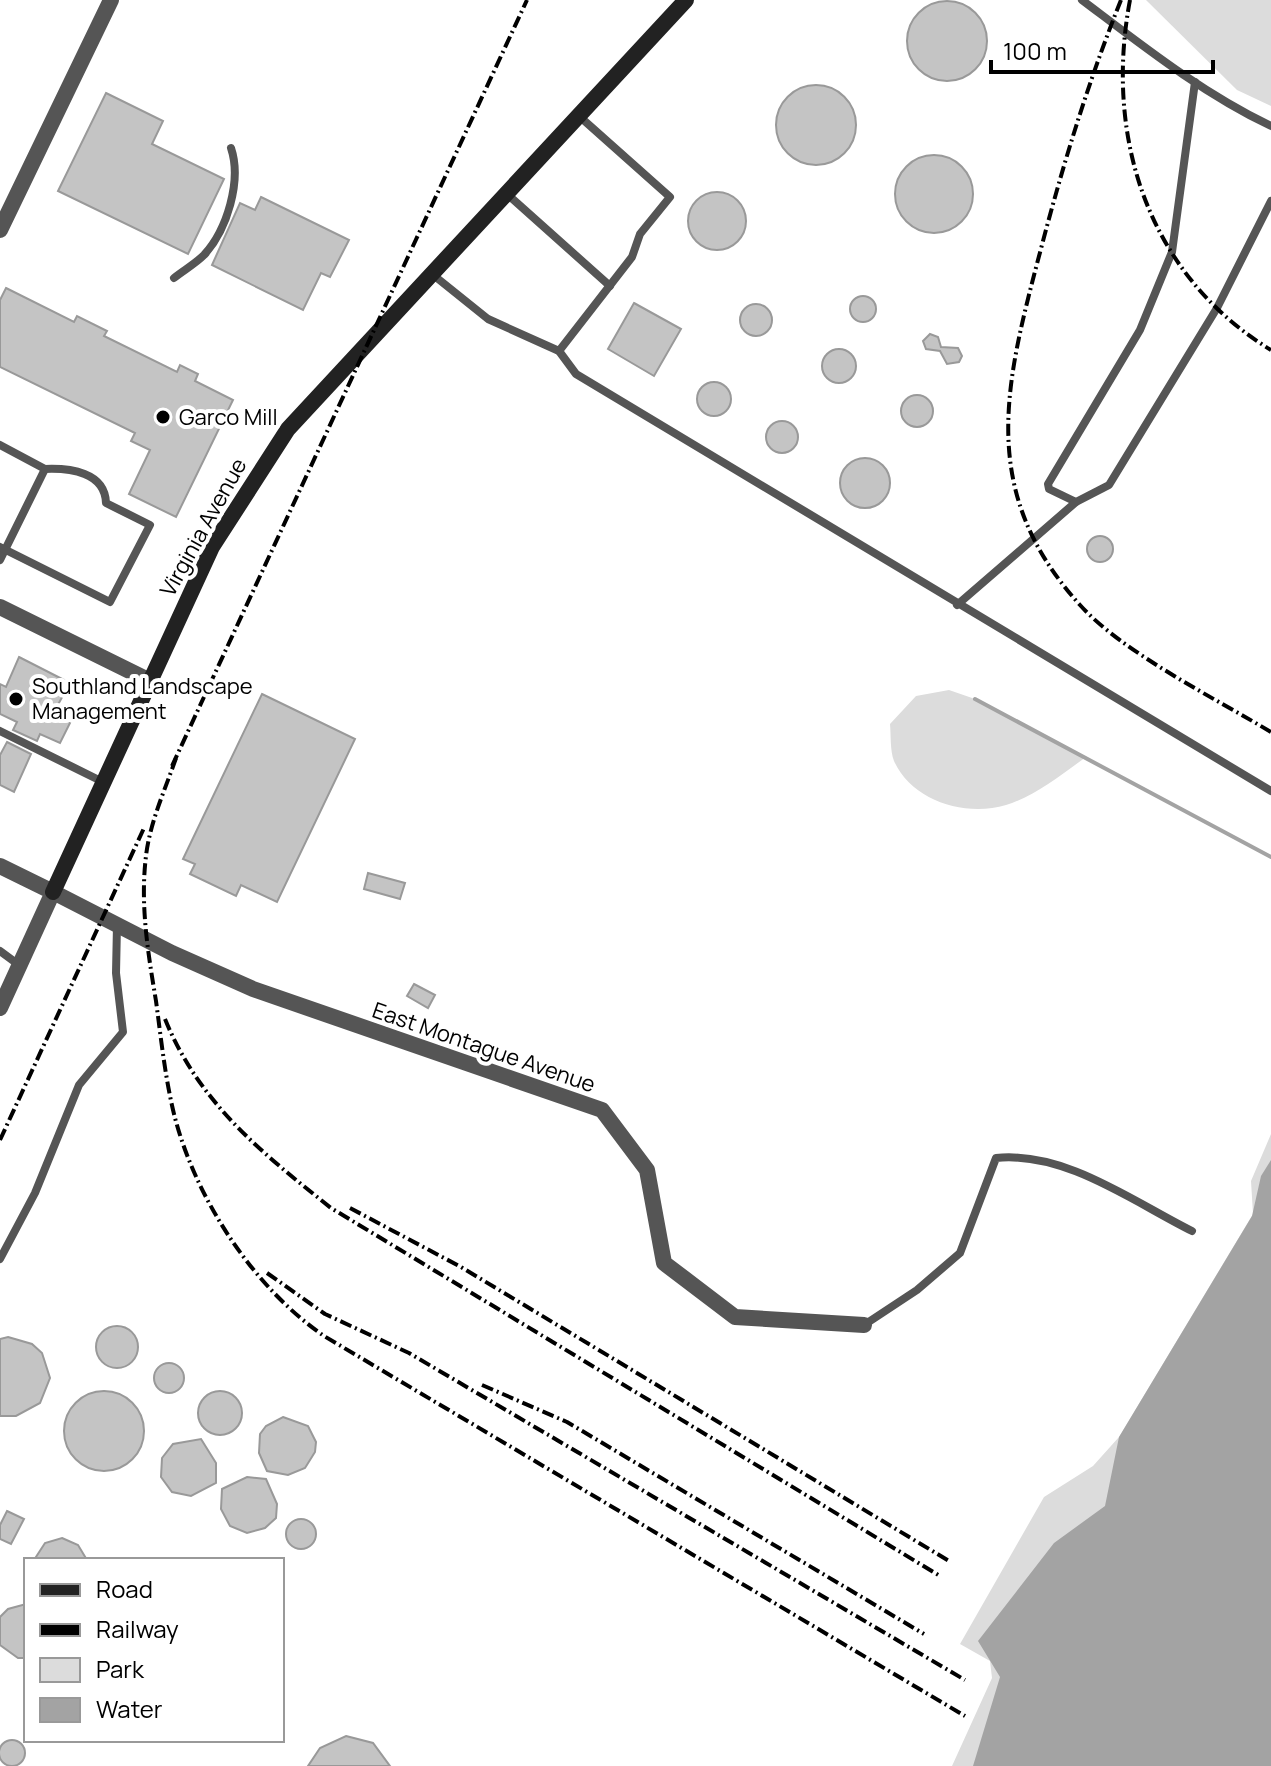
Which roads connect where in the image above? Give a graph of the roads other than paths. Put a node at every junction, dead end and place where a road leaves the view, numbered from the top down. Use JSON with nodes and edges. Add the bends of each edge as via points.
{"nodes":[{"id":1,"x":111,"y":0,"type":"edge"},
{"id":2,"x":686,"y":0,"type":"edge"},
{"id":3,"x":1082,"y":0,"type":"edge"},
{"id":4,"x":1195,"y":82,"type":"junction"},
{"id":5,"x":579,"y":115,"type":"junction"},
{"id":6,"x":1271,"y":126,"type":"edge"},
{"id":7,"x":231,"y":148,"type":"dead end"},
{"id":8,"x":506,"y":193,"type":"junction"},
{"id":9,"x":1271,"y":201,"type":"edge"},
{"id":10,"x":0,"y":230,"type":"edge"},
{"id":11,"x":431,"y":273,"type":"junction"},
{"id":12,"x":174,"y":278,"type":"dead end"},
{"id":13,"x":610,"y":286,"type":"junction"},
{"id":14,"x":559,"y":351,"type":"junction"},
{"id":15,"x":0,"y":445,"type":"edge"},
{"id":16,"x":45,"y":469,"type":"junction"},
{"id":17,"x":1076,"y":502,"type":"junction"},
{"id":18,"x":3,"y":548,"type":"edge"},
{"id":19,"x":0,"y":560,"type":"edge"},
{"id":20,"x":957,"y":605,"type":"junction"},
{"id":21,"x":0,"y":607,"type":"edge"},
{"id":22,"x":150,"y":681,"type":"junction"},
{"id":23,"x":0,"y":731,"type":"edge"},
{"id":24,"x":103,"y":782,"type":"junction"},
{"id":25,"x":1271,"y":791,"type":"edge"},
{"id":26,"x":0,"y":866,"type":"edge"},
{"id":27,"x":53,"y":892,"type":"junction"},
{"id":28,"x":117,"y":925,"type":"junction"},
{"id":29,"x":0,"y":951,"type":"edge"},
{"id":30,"x":19,"y":966,"type":"junction"},
{"id":31,"x":0,"y":1008,"type":"edge"},
{"id":32,"x":1192,"y":1231,"type":"dead end"},
{"id":33,"x":0,"y":1259,"type":"edge"},
{"id":34,"x":864,"y":1325,"type":"joint"}],
"edges":[{"from":1,"to":10,"type":"street"},
{"from":2,"to":5,"type":"main road","name":"Virginia Avenue"},
{"from":3,"to":4,"type":"lane"},
{"from":4,"to":6,"type":"lane"},
{"from":4,"to":17,"type":"lane","via":[[1172,252],[1140,330],[1048,484]]},
{"from":5,"to":8,"type":"main road","name":"Virginia Avenue"},
{"from":5,"to":13,"type":"lane","via":[[670,197],[640,234],[632,257]]},
{"from":7,"to":12,"type":"lane","via":[[233,191],[223,222],[203,256]]},
{"from":8,"to":11,"type":"main road","name":"Virginia Avenue"},
{"from":8,"to":13,"type":"lane"},
{"from":9,"to":17,"type":"lane","via":[[1217,308],[1109,485]]},
{"from":11,"to":14,"type":"lane","via":[[488,319]]},
{"from":11,"to":22,"type":"main road","name":"Virginia Avenue","via":[[266,458],[212,547]]},
{"from":13,"to":14,"type":"lane"},
{"from":14,"to":20,"type":"lane","via":[[576,374]]},
{"from":15,"to":16,"type":"lane"},
{"from":16,"to":18,"type":"lane"},
{"from":16,"to":18,"type":"lane","via":[[83,473],[105,491],[106,503],[150,525],[110,602]]},
{"from":17,"to":20,"type":"lane"},
{"from":18,"to":19,"type":"lane"},
{"from":20,"to":25,"type":"lane"},
{"from":21,"to":22,"type":"street"},
{"from":22,"to":24,"type":"main road","name":"Virginia Avenue"},
{"from":23,"to":24,"type":"lane"},
{"from":24,"to":27,"type":"main road","name":"Virginia Avenue"},
{"from":26,"to":27,"type":"street","name":"East Montague Avenue"},
{"from":27,"to":28,"type":"street","name":"East Montague Avenue"},
{"from":27,"to":30,"type":"street","name":"Virginia Avenue"},
{"from":28,"to":33,"type":"lane","via":[[123,1032],[79,1085],[35,1193]]},
{"from":28,"to":34,"type":"street","name":"East Montague Avenue","via":[[253,989],[602,1110],[647,1170],[664,1263],[735,1317]]},
{"from":29,"to":30,"type":"lane"},
{"from":30,"to":31,"type":"street","name":"Virginia Avenue"},
{"from":32,"to":34,"type":"lane","via":[[1062,1166],[1023,1155],[996,1158],[960,1253]]}]}
